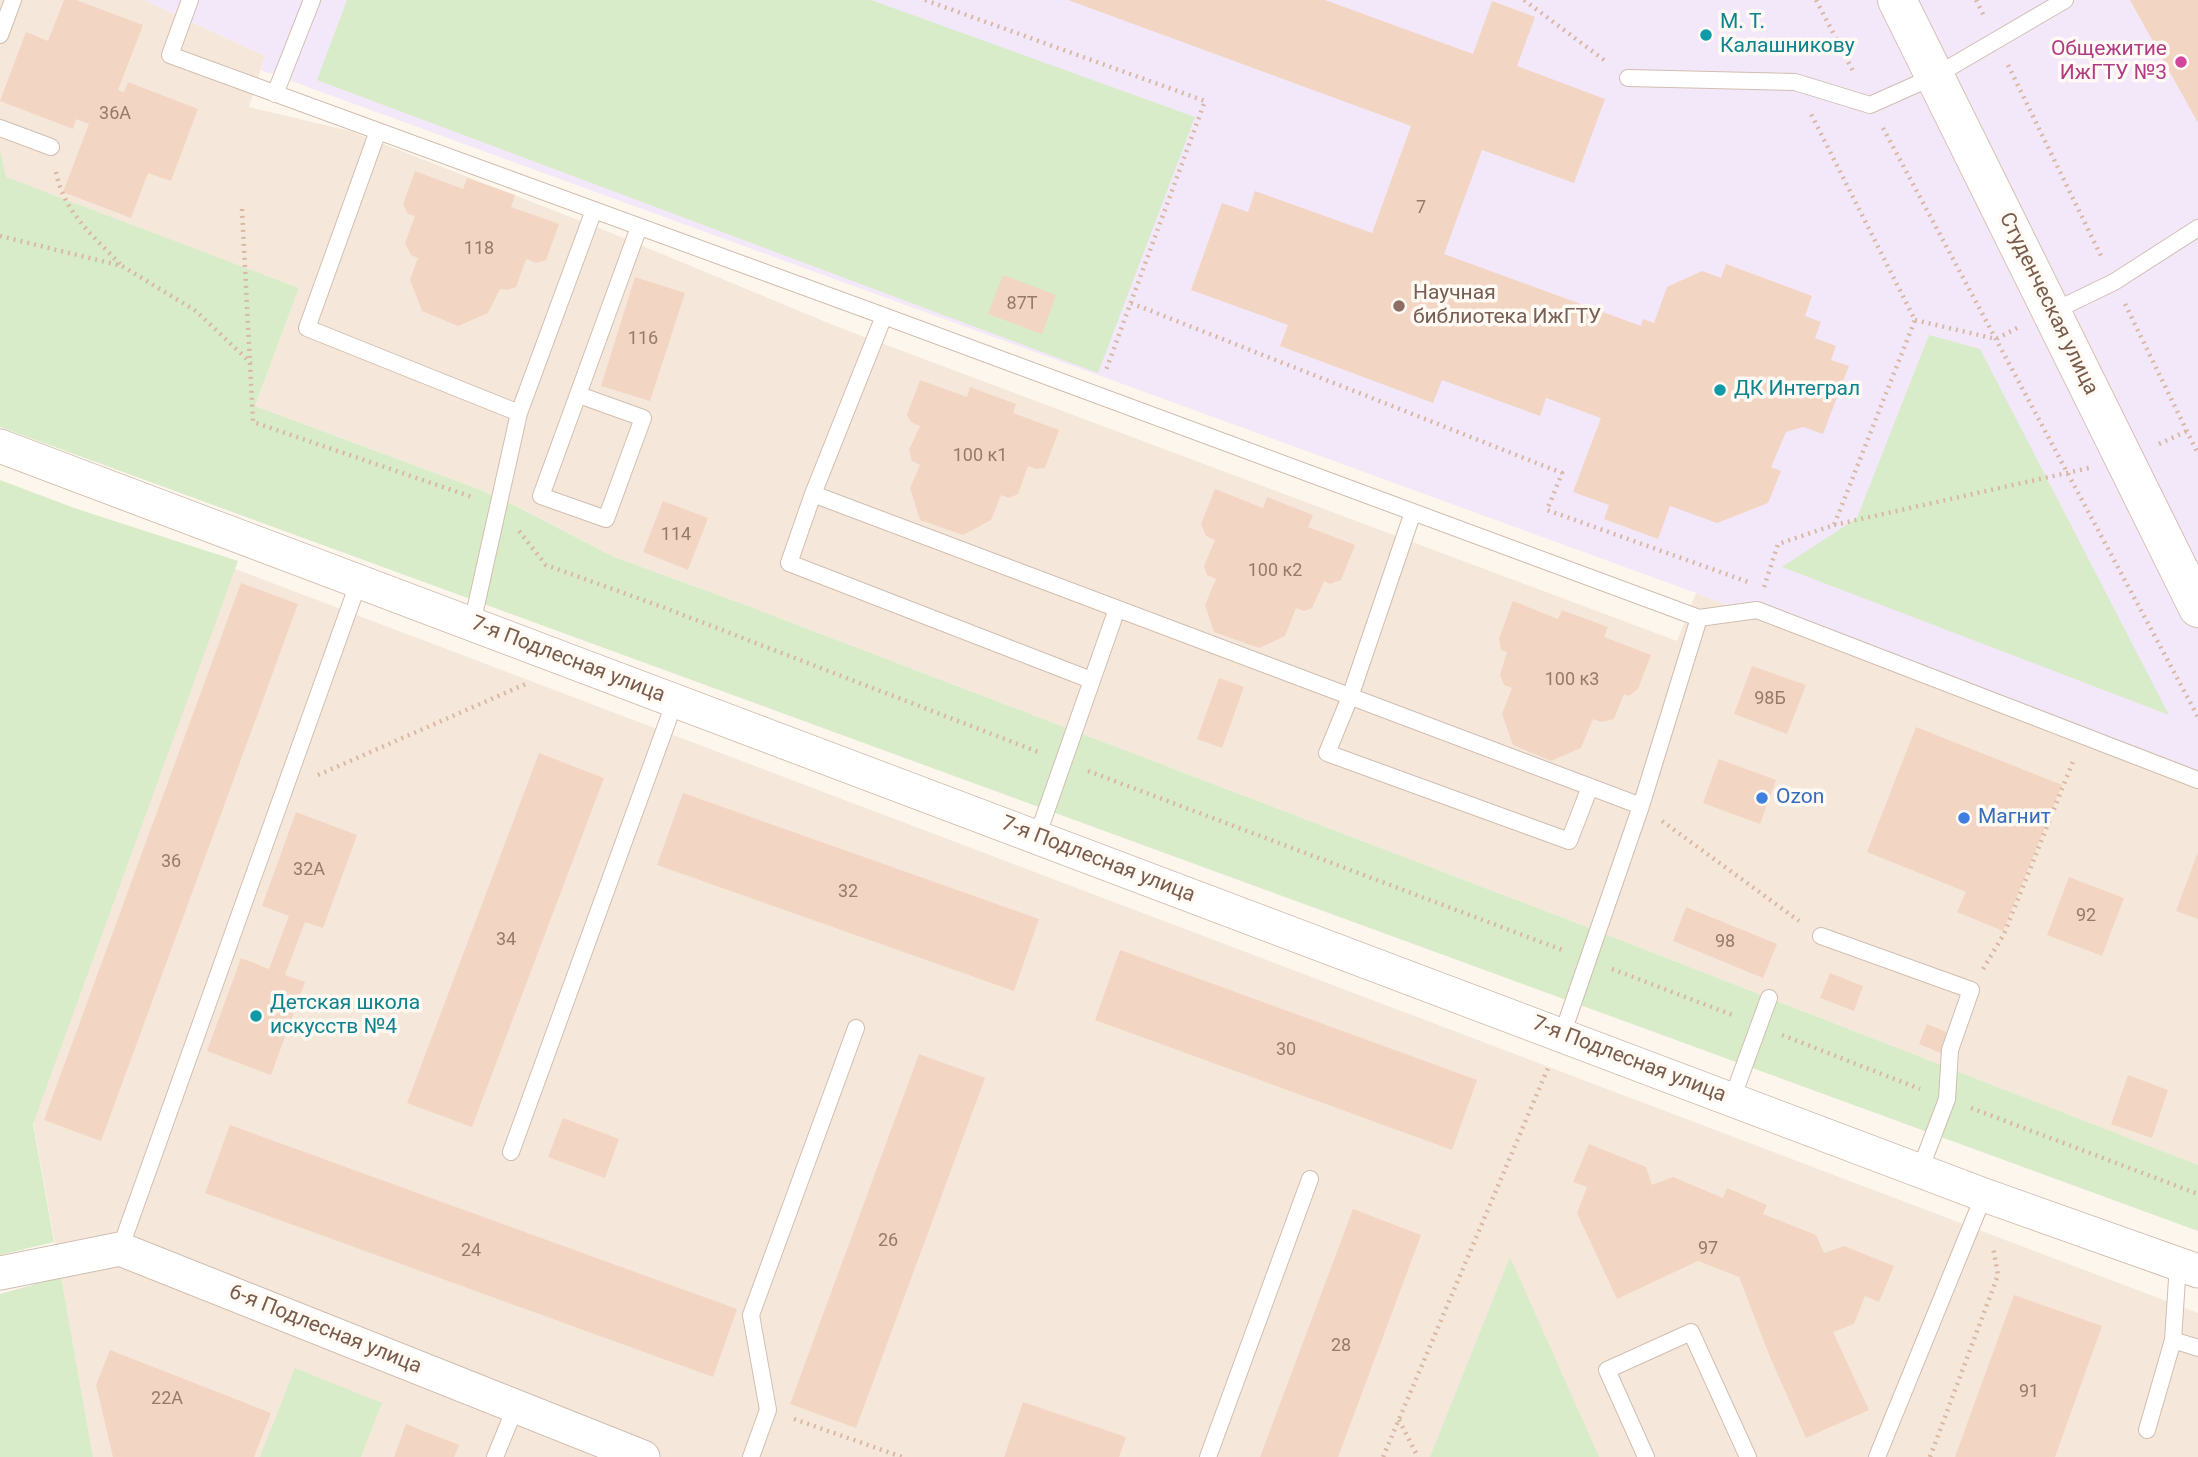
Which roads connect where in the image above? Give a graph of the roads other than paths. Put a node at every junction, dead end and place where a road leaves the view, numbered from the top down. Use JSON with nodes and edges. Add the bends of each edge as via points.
{"nodes":[{"id":1,"x":13,"y":0,"type":"edge"},
{"id":2,"x":190,"y":0,"type":"edge"},
{"id":3,"x":312,"y":0,"type":"edge"},
{"id":4,"x":1897,"y":0,"type":"edge"},
{"id":5,"x":2065,"y":0,"type":"edge"},
{"id":6,"x":0,"y":35,"type":"edge"},
{"id":7,"x":1935,"y":76,"type":"junction"},
{"id":8,"x":1628,"y":78,"type":"road end"},
{"id":9,"x":275,"y":94,"type":"junction"},
{"id":10,"x":0,"y":128,"type":"edge"},
{"id":11,"x":378,"y":131,"type":"junction"},
{"id":12,"x":51,"y":147,"type":"road end"},
{"id":13,"x":593,"y":210,"type":"junction"},
{"id":14,"x":639,"y":227,"type":"junction"},
{"id":15,"x":2198,"y":228,"type":"edge"},
{"id":16,"x":2052,"y":312,"type":"junction"},
{"id":17,"x":884,"y":316,"type":"junction"},
{"id":18,"x":579,"y":395,"type":"junction"},
{"id":19,"x":519,"y":413,"type":"junction"},
{"id":20,"x":0,"y":446,"type":"edge"},
{"id":21,"x":813,"y":494,"type":"junction"},
{"id":22,"x":1413,"y":512,"type":"junction"},
{"id":23,"x":359,"y":581,"type":"junction"},
{"id":24,"x":1117,"y":608,"type":"junction"},
{"id":25,"x":2198,"y":608,"type":"edge"},
{"id":26,"x":1699,"y":618,"type":"junction"},
{"id":27,"x":472,"y":624,"type":"junction"},
{"id":28,"x":1091,"y":680,"type":"junction"},
{"id":29,"x":1350,"y":697,"type":"junction"},
{"id":30,"x":675,"y":701,"type":"junction"},
{"id":31,"x":2198,"y":780,"type":"edge"},
{"id":32,"x":1590,"y":787,"type":"junction"},
{"id":33,"x":1641,"y":807,"type":"junction"},
{"id":34,"x":1037,"y":837,"type":"junction"},
{"id":35,"x":1821,"y":936,"type":"road end"},
{"id":36,"x":1769,"y":998,"type":"dead end"},
{"id":37,"x":856,"y":1028,"type":"dead end"},
{"id":38,"x":1562,"y":1035,"type":"junction"},
{"id":39,"x":1732,"y":1099,"type":"junction"},
{"id":40,"x":510,"y":1152,"type":"dead end"},
{"id":41,"x":1920,"y":1170,"type":"junction"},
{"id":42,"x":1310,"y":1179,"type":"dead end"},
{"id":43,"x":1984,"y":1195,"type":"junction"},
{"id":44,"x":120,"y":1249,"type":"junction"},
{"id":45,"x":2188,"y":1268,"type":"edge"},
{"id":46,"x":0,"y":1273,"type":"edge"},
{"id":47,"x":2174,"y":1340,"type":"junction"},
{"id":48,"x":2198,"y":1349,"type":"edge"},
{"id":49,"x":516,"y":1406,"type":"junction"},
{"id":50,"x":2147,"y":1430,"type":"dead end"},
{"id":51,"x":1880,"y":1451,"type":"edge"},
{"id":52,"x":495,"y":1457,"type":"edge"},
{"id":53,"x":643,"y":1457,"type":"edge"},
{"id":54,"x":751,"y":1457,"type":"edge"},
{"id":55,"x":1208,"y":1457,"type":"edge"},
{"id":56,"x":1646,"y":1457,"type":"edge"},
{"id":57,"x":1748,"y":1457,"type":"edge"},
{"id":58,"x":1869,"y":1457,"type":"edge"}],
"edges":[{"from":1,"to":6,"type":"lane"},
{"from":2,"to":9,"type":"lane","via":[[170,55]]},
{"from":3,"to":9,"type":"lane"},
{"from":4,"to":7,"type":"street","name":"Студенческая улица"},
{"from":5,"to":7,"type":"lane"},
{"from":7,"to":8,"type":"lane","via":[[1870,105],[1795,82]]},
{"from":7,"to":16,"type":"street","name":"Студенческая улица"},
{"from":9,"to":11,"type":"lane"},
{"from":10,"to":12,"type":"lane"},
{"from":11,"to":13,"type":"lane"},
{"from":11,"to":19,"type":"lane","via":[[307,328]]},
{"from":13,"to":14,"type":"lane"},
{"from":13,"to":19,"type":"lane"},
{"from":14,"to":17,"type":"lane"},
{"from":14,"to":18,"type":"lane"},
{"from":15,"to":16,"type":"lane","via":[[2114,282]]},
{"from":16,"to":25,"type":"street","name":"Студенческая улица"},
{"from":17,"to":21,"type":"lane"},
{"from":17,"to":22,"type":"lane"},
{"from":18,"to":18,"type":"lane","via":[[541,496],[606,519],[643,418]]},
{"from":19,"to":27,"type":"lane"},
{"from":20,"to":23,"type":"street","name":"7-я Подлесная улица"},
{"from":21,"to":24,"type":"lane"},
{"from":21,"to":28,"type":"lane","via":[[789,563]]},
{"from":22,"to":26,"type":"lane"},
{"from":22,"to":29,"type":"lane"},
{"from":23,"to":27,"type":"street","name":"7-я Подлесная улица"},
{"from":23,"to":44,"type":"lane"},
{"from":24,"to":28,"type":"lane"},
{"from":24,"to":29,"type":"lane"},
{"from":26,"to":31,"type":"lane","via":[[1757,610]]},
{"from":26,"to":33,"type":"lane"},
{"from":27,"to":30,"type":"street","name":"7-я Подлесная улица"},
{"from":28,"to":34,"type":"lane"},
{"from":29,"to":32,"type":"lane"},
{"from":29,"to":32,"type":"lane","via":[[1327,753],[1569,841]]},
{"from":30,"to":34,"type":"street","name":"7-я Подлесная улица"},
{"from":30,"to":40,"type":"lane"},
{"from":32,"to":33,"type":"lane"},
{"from":33,"to":38,"type":"lane"},
{"from":34,"to":38,"type":"street","name":"7-я Подлесная улица"},
{"from":35,"to":41,"type":"lane","via":[[1971,990],[1950,1050],[1947,1099]]},
{"from":36,"to":39,"type":"lane"},
{"from":37,"to":54,"type":"lane","via":[[751,1315],[768,1410]]},
{"from":38,"to":39,"type":"street","name":"7-я Подлесная улица"},
{"from":39,"to":41,"type":"street","name":"7-я Подлесная улица"},
{"from":41,"to":43,"type":"street","name":"7-я Подлесная улица"},
{"from":42,"to":55,"type":"lane"},
{"from":43,"to":45,"type":"street","name":"7-я Подлесная улица"},
{"from":43,"to":51,"type":"lane"},
{"from":44,"to":46,"type":"street"},
{"from":44,"to":49,"type":"street","name":"6-я Подлесная улица"},
{"from":45,"to":47,"type":"lane"},
{"from":47,"to":48,"type":"lane"},
{"from":47,"to":50,"type":"lane"},
{"from":49,"to":52,"type":"lane"},
{"from":49,"to":53,"type":"street","name":"6-я Подлесная улица"},
{"from":51,"to":58,"type":"lane"},
{"from":56,"to":57,"type":"lane","via":[[1607,1370],[1691,1332]]}]}
